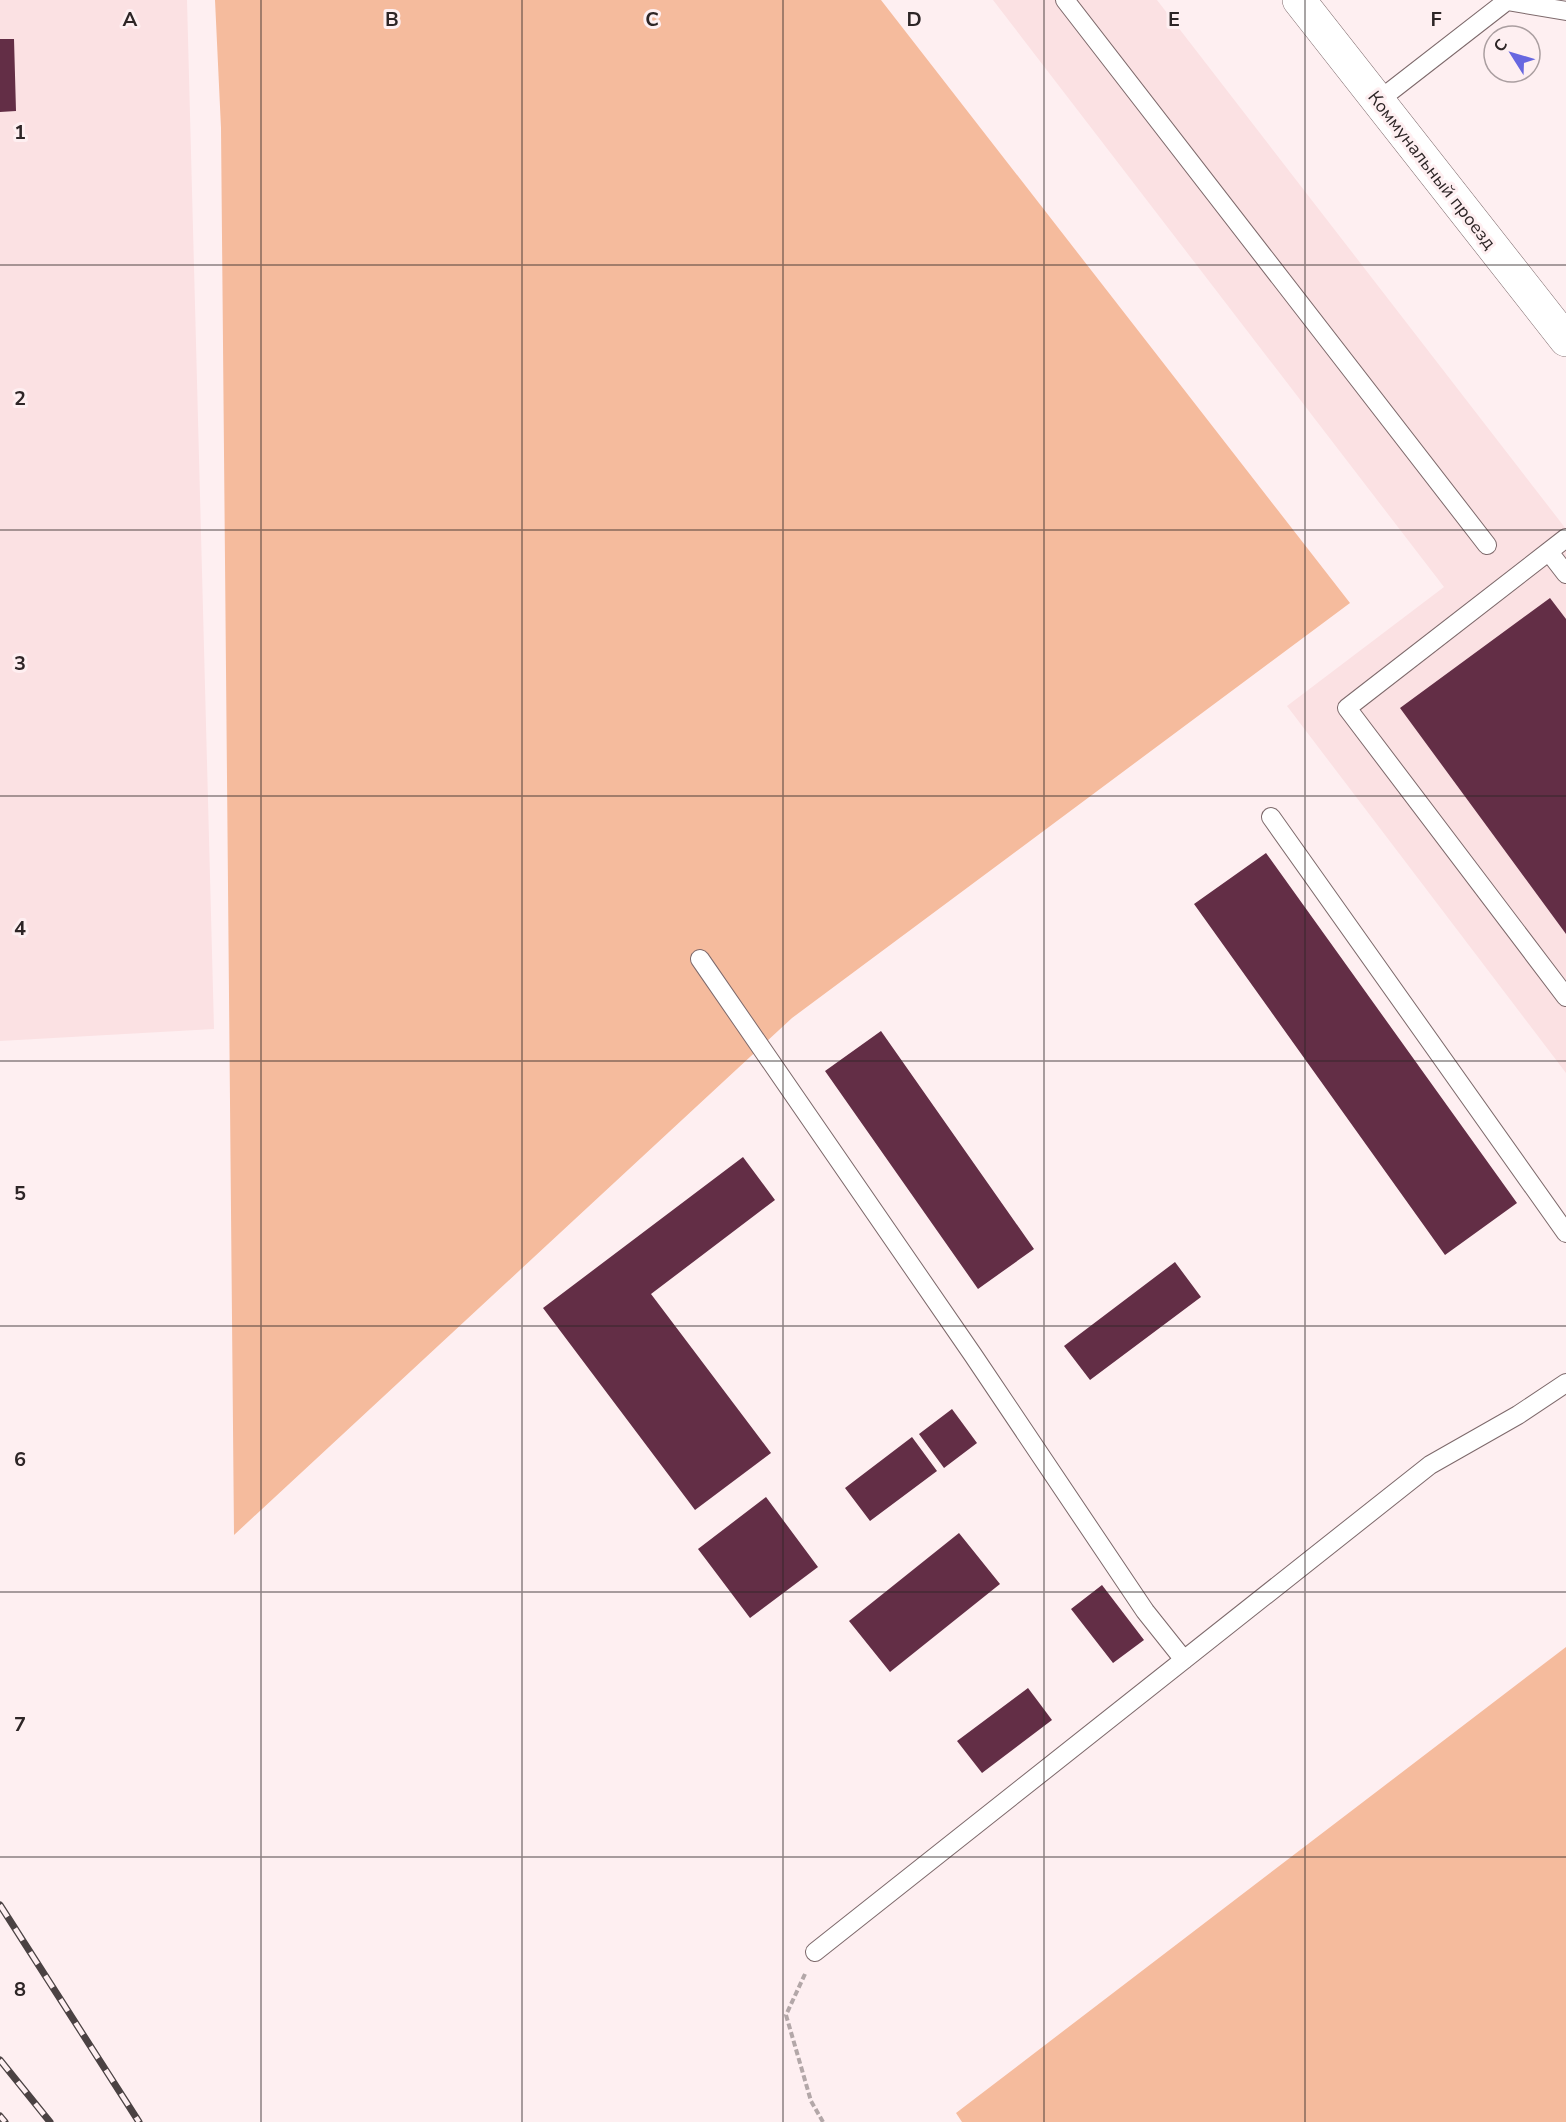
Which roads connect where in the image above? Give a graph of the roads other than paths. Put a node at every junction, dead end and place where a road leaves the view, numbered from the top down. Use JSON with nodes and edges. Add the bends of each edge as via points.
{"nodes":[{"id":1,"x":1065,"y":0,"type":"edge"},
{"id":2,"x":1299,"y":0,"type":"edge"},
{"id":3,"x":1508,"y":1,"type":"edge"},
{"id":4,"x":1566,"y":11,"type":"edge"},
{"id":5,"x":1378,"y":101,"type":"junction"},
{"id":6,"x":1566,"y":340,"type":"edge"},
{"id":7,"x":1566,"y":538,"type":"edge"},
{"id":8,"x":1487,"y":545,"type":"dead end"},
{"id":9,"x":1549,"y":552,"type":"junction"},
{"id":10,"x":1566,"y":574,"type":"edge"},
{"id":11,"x":1271,"y":817,"type":"dead end"},
{"id":12,"x":700,"y":959,"type":"dead end"},
{"id":13,"x":1566,"y":997,"type":"edge"},
{"id":14,"x":1566,"y":1233,"type":"edge"},
{"id":15,"x":1566,"y":1383,"type":"edge"},
{"id":16,"x":1184,"y":1660,"type":"junction"},
{"id":17,"x":815,"y":1952,"type":"road end"}],
"edges":[{"from":1,"to":8,"type":"lane"},
{"from":2,"to":5,"type":"street","name":"Коммунальный проезд"},
{"from":3,"to":4,"type":"lane"},
{"from":3,"to":5,"type":"lane"},
{"from":5,"to":6,"type":"street","name":"Коммунальный проезд"},
{"from":7,"to":9,"type":"lane"},
{"from":9,"to":10,"type":"lane"},
{"from":9,"to":13,"type":"lane","via":[[1347,708]]},
{"from":11,"to":14,"type":"lane"},
{"from":12,"to":16,"type":"lane","via":[[1144,1611]]},
{"from":15,"to":16,"type":"lane","via":[[1430,1464]]},
{"from":16,"to":17,"type":"lane"}]}
